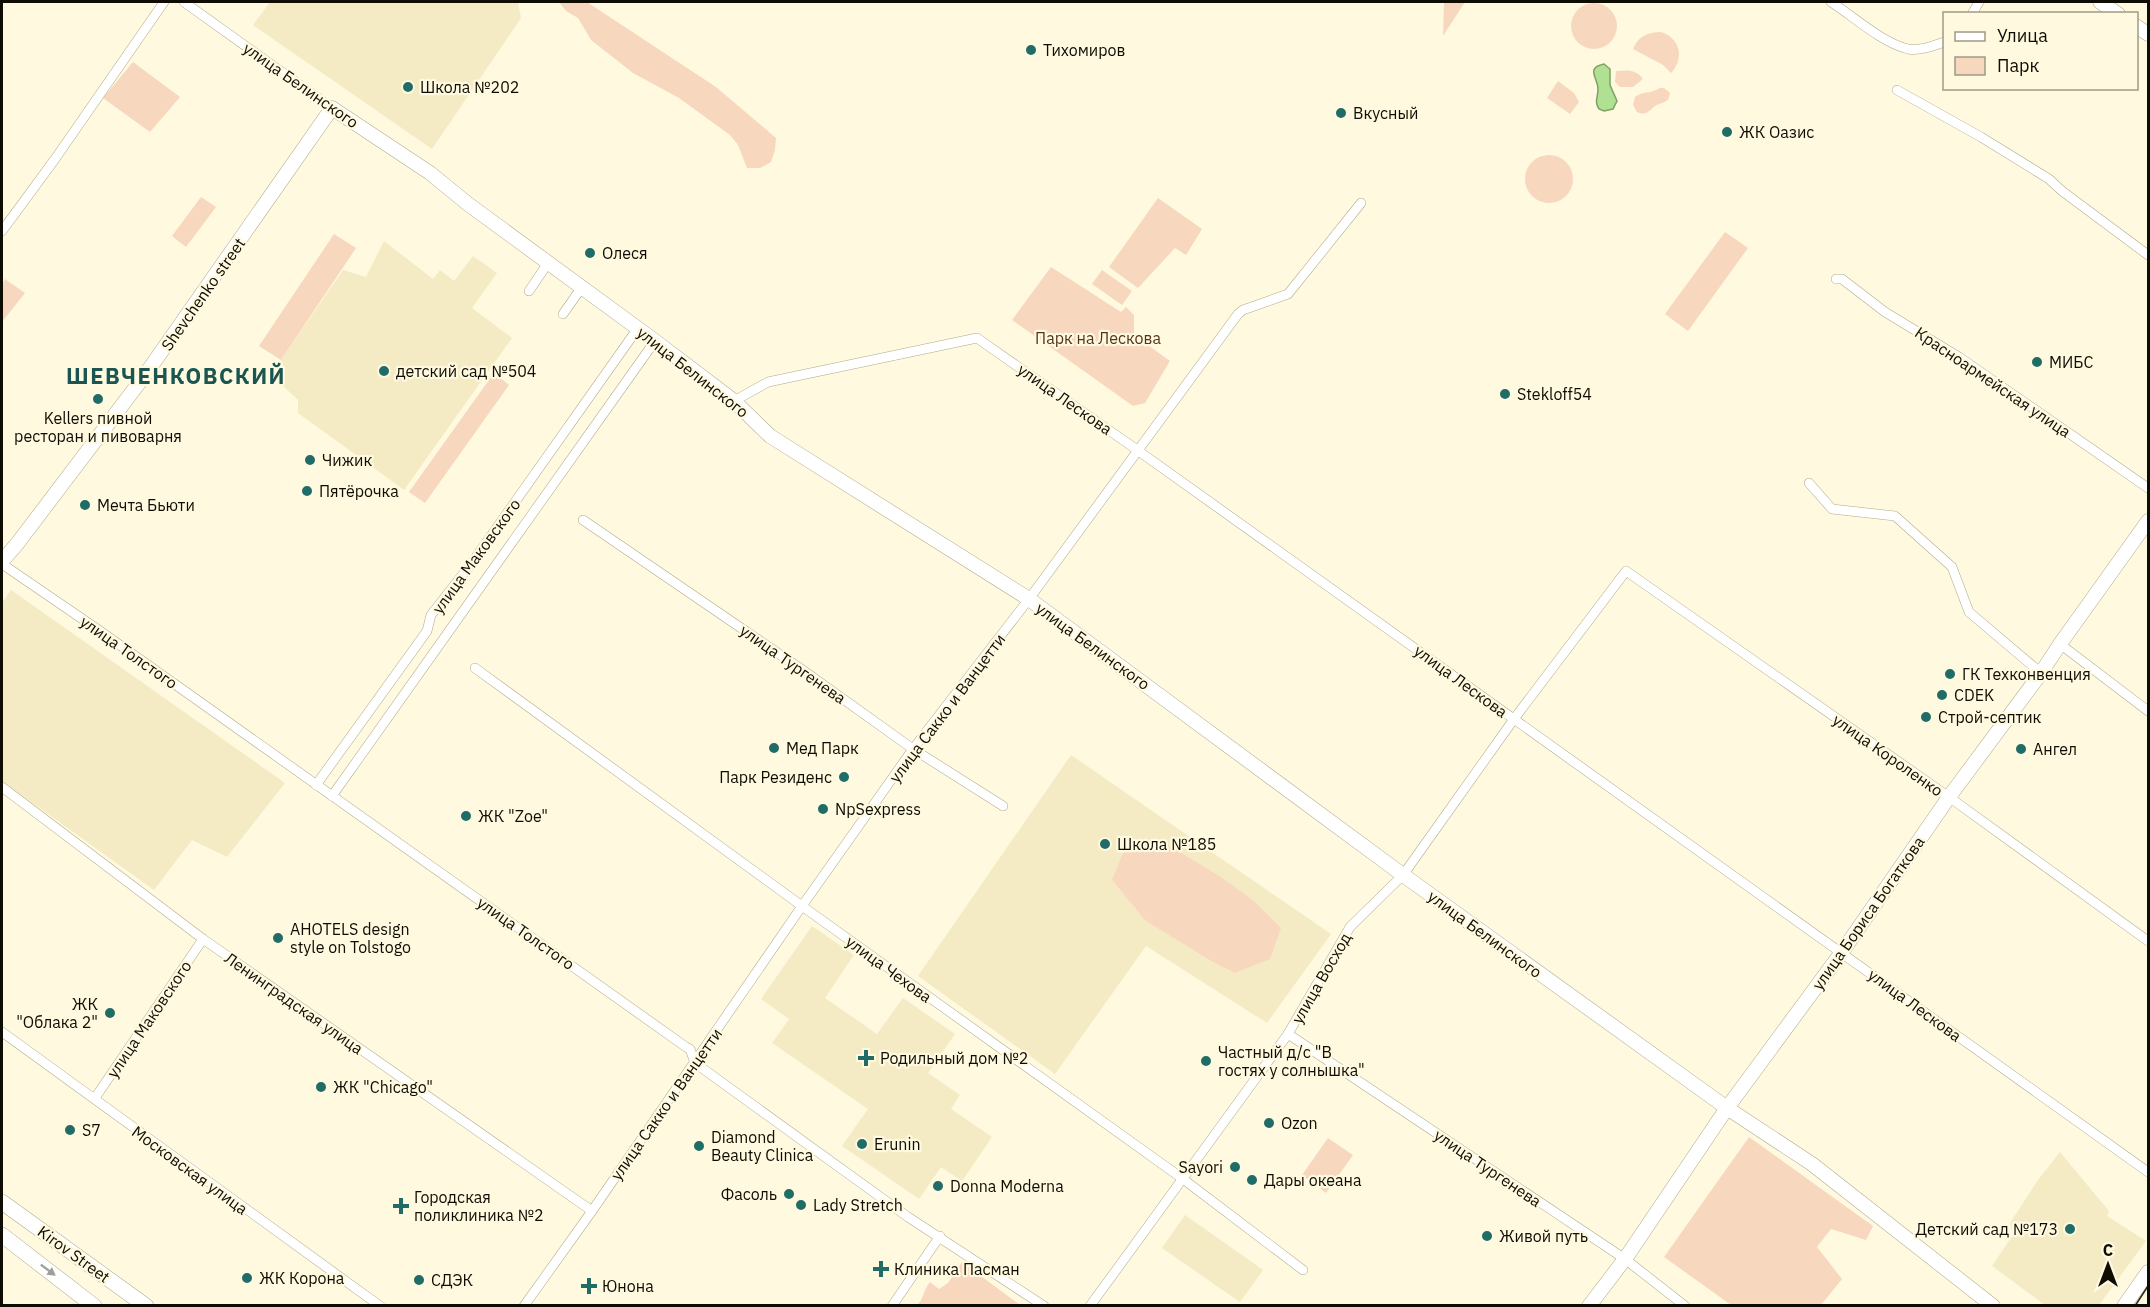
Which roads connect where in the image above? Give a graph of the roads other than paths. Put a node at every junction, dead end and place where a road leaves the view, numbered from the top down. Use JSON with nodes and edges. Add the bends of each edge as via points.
{"nodes":[{"id":1,"x":165,"y":2,"type":"edge"},
{"id":2,"x":184,"y":2,"type":"edge"},
{"id":3,"x":1831,"y":2,"type":"edge"},
{"id":4,"x":2100,"y":2,"type":"edge"},
{"id":5,"x":2115,"y":12,"type":"edge"},
{"id":6,"x":1943,"y":42,"type":"edge"},
{"id":7,"x":1898,"y":90,"type":"dead end"},
{"id":8,"x":332,"y":108,"type":"junction"},
{"id":9,"x":1361,"y":203,"type":"dead end"},
{"id":10,"x":2,"y":231,"type":"edge"},
{"id":11,"x":2148,"y":255,"type":"edge"},
{"id":12,"x":548,"y":263,"type":"junction"},
{"id":13,"x":1836,"y":279,"type":"dead end"},
{"id":14,"x":582,"y":287,"type":"junction"},
{"id":15,"x":529,"y":291,"type":"dead end"},
{"id":16,"x":563,"y":314,"type":"dead end"},
{"id":17,"x":638,"y":328,"type":"junction"},
{"id":18,"x":655,"y":341,"type":"junction"},
{"id":19,"x":734,"y":401,"type":"junction"},
{"id":20,"x":1138,"y":450,"type":"junction"},
{"id":21,"x":1809,"y":483,"type":"dead end"},
{"id":22,"x":2148,"y":488,"type":"edge"},
{"id":23,"x":583,"y":520,"type":"dead end"},
{"id":24,"x":2148,"y":521,"type":"edge"},
{"id":25,"x":2,"y":562,"type":"edge"},
{"id":26,"x":1626,"y":571,"type":"joint"},
{"id":27,"x":1029,"y":598,"type":"junction"},
{"id":28,"x":2060,"y":644,"type":"junction"},
{"id":29,"x":475,"y":668,"type":"dead end"},
{"id":30,"x":2042,"y":673,"type":"junction"},
{"id":31,"x":2148,"y":711,"type":"edge"},
{"id":32,"x":1514,"y":719,"type":"junction"},
{"id":33,"x":914,"y":749,"type":"junction"},
{"id":34,"x":316,"y":785,"type":"junction"},
{"id":35,"x":2,"y":787,"type":"edge"},
{"id":36,"x":332,"y":796,"type":"junction"},
{"id":37,"x":1949,"y":797,"type":"junction"},
{"id":38,"x":1004,"y":806,"type":"dead end"},
{"id":39,"x":1403,"y":874,"type":"junction"},
{"id":40,"x":802,"y":906,"type":"junction"},
{"id":41,"x":202,"y":939,"type":"junction"},
{"id":42,"x":2148,"y":941,"type":"edge"},
{"id":43,"x":1842,"y":952,"type":"junction"},
{"id":44,"x":2,"y":1032,"type":"edge"},
{"id":45,"x":1288,"y":1034,"type":"junction"},
{"id":46,"x":695,"y":1063,"type":"junction"},
{"id":47,"x":95,"y":1098,"type":"junction"},
{"id":48,"x":1727,"y":1108,"type":"junction"},
{"id":49,"x":2148,"y":1172,"type":"edge"},
{"id":50,"x":1183,"y":1179,"type":"junction"},
{"id":51,"x":2,"y":1202,"type":"edge"},
{"id":52,"x":592,"y":1211,"type":"junction"},
{"id":53,"x":2,"y":1235,"type":"edge"},
{"id":54,"x":940,"y":1236,"type":"junction"},
{"id":55,"x":1625,"y":1259,"type":"junction"},
{"id":56,"x":1303,"y":1270,"type":"dead end"},
{"id":57,"x":2148,"y":1272,"type":"edge"},
{"id":58,"x":94,"y":1305,"type":"edge"},
{"id":59,"x":146,"y":1305,"type":"edge"},
{"id":60,"x":380,"y":1305,"type":"edge"},
{"id":61,"x":524,"y":1305,"type":"edge"},
{"id":62,"x":892,"y":1305,"type":"edge"},
{"id":63,"x":1044,"y":1305,"type":"edge"},
{"id":64,"x":1090,"y":1305,"type":"edge"},
{"id":65,"x":1589,"y":1305,"type":"edge"},
{"id":66,"x":1685,"y":1305,"type":"edge"},
{"id":67,"x":1993,"y":1305,"type":"edge"},
{"id":68,"x":2124,"y":1305,"type":"edge"}],
"edges":[{"from":1,"to":10,"type":"street"},
{"from":2,"to":8,"type":"street","name":"улица Белинского"},
{"from":3,"to":6,"type":"street","via":[[1889,42],[1909,49]]},
{"from":4,"to":5,"type":"street"},
{"from":7,"to":11,"type":"street","via":[[2049,179]]},
{"from":8,"to":12,"type":"street","name":"улица Белинского","via":[[430,172]]},
{"from":8,"to":25,"type":"street","name":"Shevchenko street","via":[[145,375]]},
{"from":9,"to":20,"type":"street","name":"улица Сакко и Ванцетти","via":[[1288,294],[1238,314]]},
{"from":12,"to":14,"type":"street","name":"улица Белинского"},
{"from":12,"to":15,"type":"street"},
{"from":13,"to":22,"type":"street","name":"Красноармейская улица","via":[[1842,279],[1885,312],[1959,357]]},
{"from":14,"to":16,"type":"street"},
{"from":14,"to":17,"type":"street","name":"улица Белинского"},
{"from":17,"to":18,"type":"street","name":"улица Белинского"},
{"from":17,"to":34,"type":"street","name":"улица Маковского","via":[[432,615],[428,631]]},
{"from":18,"to":19,"type":"street","name":"улица Белинского"},
{"from":18,"to":36,"type":"street"},
{"from":19,"to":20,"type":"street","name":"улица Лескова","via":[[768,382],[976,338]]},
{"from":19,"to":27,"type":"street","name":"улица Белинского","via":[[770,436]]},
{"from":20,"to":27,"type":"street","name":"улица Сакко и Ванцетти"},
{"from":20,"to":32,"type":"street","name":"улица Лескова"},
{"from":21,"to":30,"type":"street","via":[[1832,509],[1895,516],[1952,567],[1969,612]]},
{"from":23,"to":33,"type":"street","name":"улица Тургенева"},
{"from":24,"to":28,"type":"street","name":"улица Бориса Богаткова"},
{"from":25,"to":34,"type":"street","name":"улица Толстого"},
{"from":26,"to":32,"type":"street","name":"улица Восход"},
{"from":26,"to":37,"type":"street","name":"улица Короленко"},
{"from":27,"to":33,"type":"street","name":"улица Сакко и Ванцетти"},
{"from":27,"to":39,"type":"street","name":"улица Белинского"},
{"from":28,"to":30,"type":"street","name":"улица Бориса Богаткова"},
{"from":28,"to":31,"type":"street"},
{"from":29,"to":40,"type":"street","name":"улица Чехова"},
{"from":30,"to":37,"type":"street","name":"улица Бориса Богаткова"},
{"from":32,"to":39,"type":"street","name":"улица Восход"},
{"from":32,"to":43,"type":"street","name":"улица Лескова"},
{"from":33,"to":38,"type":"street","name":"улица Тургенева"},
{"from":33,"to":40,"type":"street","name":"улица Сакко и Ванцетти"},
{"from":34,"to":36,"type":"street","name":"улица Толстого"},
{"from":35,"to":41,"type":"street","name":"Ленинградская улица"},
{"from":36,"to":46,"type":"street","name":"улица Толстого","via":[[690,1049]]},
{"from":37,"to":42,"type":"street","name":"улица Короленко"},
{"from":37,"to":43,"type":"street","name":"улица Бориса Богаткова"},
{"from":39,"to":45,"type":"street","name":"улица Восход","via":[[1350,927]]},
{"from":39,"to":48,"type":"street","name":"улица Белинского"},
{"from":40,"to":46,"type":"street","name":"улица Сакко и Ванцетти"},
{"from":40,"to":50,"type":"street","name":"улица Чехова"},
{"from":41,"to":47,"type":"street","name":"улица Маковского"},
{"from":41,"to":52,"type":"street","name":"Ленинградская улица"},
{"from":43,"to":48,"type":"street","name":"улица Бориса Богаткова"},
{"from":43,"to":49,"type":"street","name":"улица Лескова"},
{"from":44,"to":47,"type":"street","name":"Московская улица"},
{"from":45,"to":50,"type":"street","name":"улица Восход"},
{"from":45,"to":55,"type":"street","name":"улица Тургенева"},
{"from":46,"to":52,"type":"street","name":"улица Сакко и Ванцетти"},
{"from":46,"to":54,"type":"street","name":"улица Толстого"},
{"from":47,"to":60,"type":"street","name":"Московская улица"},
{"from":48,"to":55,"type":"street","name":"улица Бориса Богаткова"},
{"from":48,"to":67,"type":"street","name":"улица Белинского","via":[[1812,1164]]},
{"from":50,"to":56,"type":"street","name":"улица Чехова"},
{"from":50,"to":64,"type":"street","name":"улица Восход"},
{"from":51,"to":59,"type":"main road","name":"Kirov Street"},
{"from":52,"to":61,"type":"street","name":"улица Сакко и Ванцетти"},
{"from":53,"to":58,"type":"main road","name":"Kirov Street","one_way":true},
{"from":54,"to":62,"type":"street"},
{"from":54,"to":63,"type":"street","name":"улица Толстого"},
{"from":55,"to":65,"type":"street","name":"улица Бориса Богаткова"},
{"from":55,"to":66,"type":"street","name":"улица Тургенева"},
{"from":57,"to":68,"type":"street"}]}
